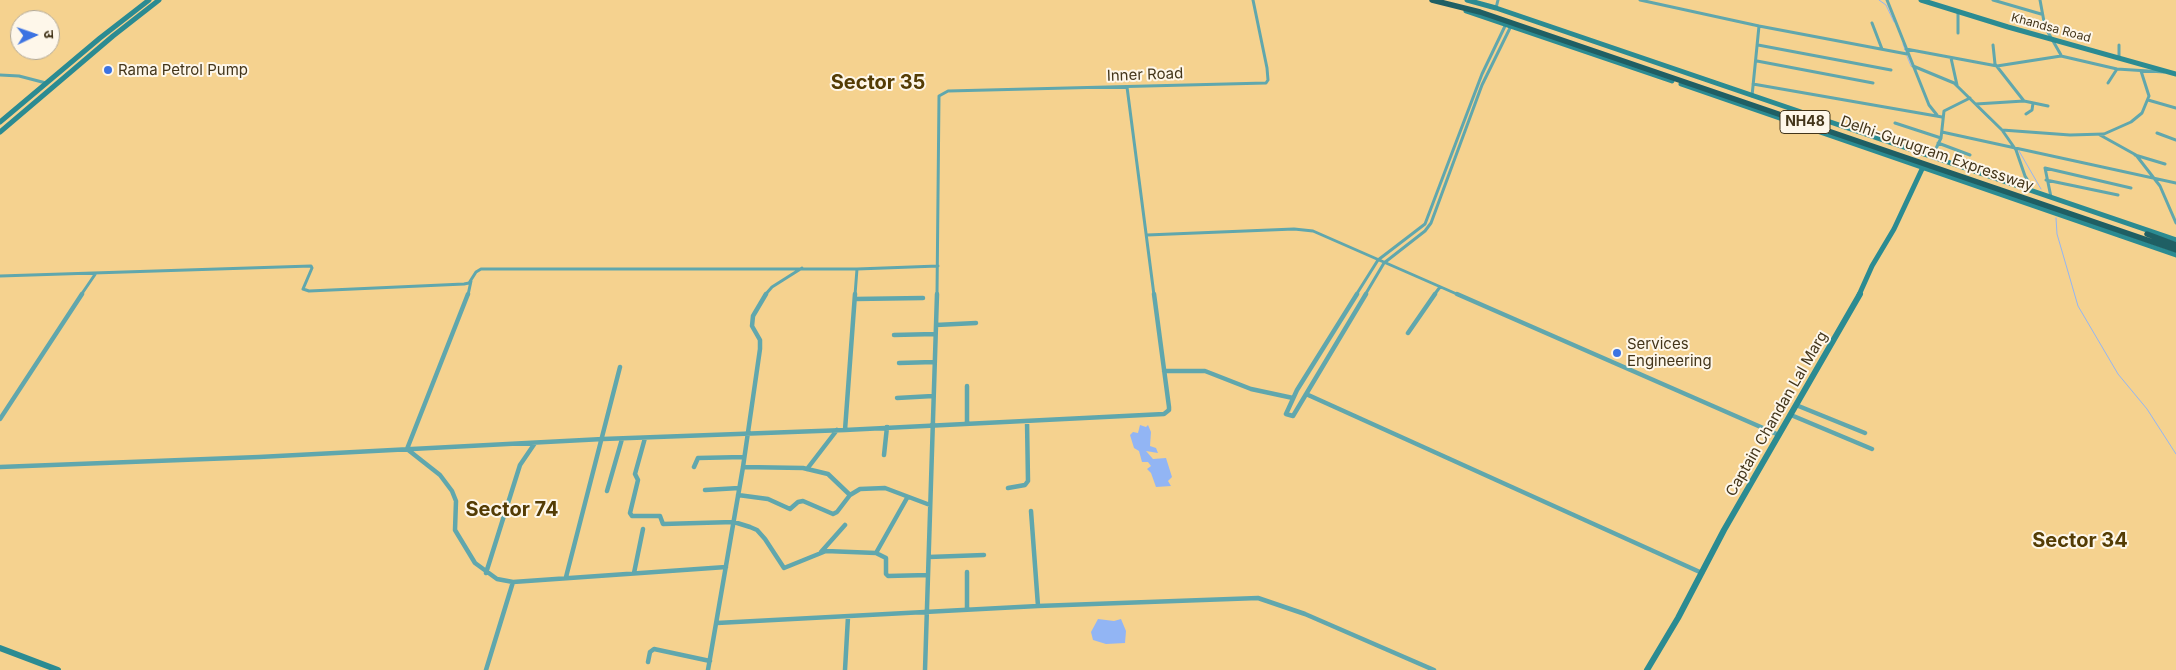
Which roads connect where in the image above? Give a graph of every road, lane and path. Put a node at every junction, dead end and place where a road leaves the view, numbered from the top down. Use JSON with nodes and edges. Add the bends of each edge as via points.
{"nodes":[{"id":1,"x":150,"y":0,"type":"edge"},
{"id":2,"x":160,"y":0,"type":"edge"},
{"id":3,"x":1252,"y":0,"type":"edge"},
{"id":4,"x":1425,"y":0,"type":"edge"},
{"id":5,"x":1432,"y":0,"type":"edge"},
{"id":6,"x":1450,"y":0,"type":"edge"},
{"id":7,"x":1467,"y":0,"type":"edge"},
{"id":8,"x":1498,"y":0,"type":"edge"},
{"id":9,"x":1640,"y":0,"type":"edge"},
{"id":10,"x":1887,"y":0,"type":"edge"},
{"id":11,"x":1921,"y":0,"type":"edge"},
{"id":12,"x":1993,"y":0,"type":"edge"},
{"id":13,"x":2040,"y":0,"type":"edge"},
{"id":14,"x":1496,"y":8,"type":"junction"},
{"id":15,"x":1958,"y":12,"type":"junction"},
{"id":16,"x":2041,"y":14,"type":"junction"},
{"id":17,"x":1872,"y":23,"type":"dead end"},
{"id":18,"x":1508,"y":25,"type":"junction"},
{"id":19,"x":1759,"y":26,"type":"junction"},
{"id":20,"x":1958,"y":32,"type":"dead end"},
{"id":21,"x":2050,"y":39,"type":"junction"},
{"id":22,"x":1758,"y":45,"type":"junction"},
{"id":23,"x":1993,"y":45,"type":"dead end"},
{"id":24,"x":2119,"y":46,"type":"dead end"},
{"id":25,"x":1882,"y":48,"type":"junction"},
{"id":26,"x":1906,"y":49,"type":"junction"},
{"id":27,"x":1907,"y":54,"type":"junction"},
{"id":28,"x":2062,"y":56,"type":"junction"},
{"id":29,"x":2119,"y":57,"type":"junction"},
{"id":30,"x":1951,"y":58,"type":"junction"},
{"id":31,"x":1757,"y":61,"type":"junction"},
{"id":32,"x":1912,"y":66,"type":"junction"},
{"id":33,"x":1997,"y":66,"type":"junction"},
{"id":34,"x":1891,"y":70,"type":"dead end"},
{"id":35,"x":2117,"y":70,"type":"junction"},
{"id":36,"x":2141,"y":71,"type":"junction"},
{"id":37,"x":2176,"y":74,"type":"edge"},
{"id":38,"x":0,"y":75,"type":"edge"},
{"id":39,"x":46,"y":83,"type":"junction"},
{"id":40,"x":1873,"y":83,"type":"dead end"},
{"id":41,"x":2108,"y":83,"type":"dead end"},
{"id":42,"x":1753,"y":84,"type":"junction"},
{"id":43,"x":1957,"y":85,"type":"junction"},
{"id":44,"x":1127,"y":87,"type":"junction"},
{"id":45,"x":1752,"y":96,"type":"junction"},
{"id":46,"x":1970,"y":98,"type":"junction"},
{"id":47,"x":2148,"y":100,"type":"junction"},
{"id":48,"x":2024,"y":101,"type":"junction"},
{"id":49,"x":2032,"y":103,"type":"junction"},
{"id":50,"x":1976,"y":104,"type":"junction"},
{"id":51,"x":2048,"y":106,"type":"dead end"},
{"id":52,"x":2176,"y":108,"type":"edge"},
{"id":53,"x":2026,"y":114,"type":"dead end"},
{"id":54,"x":1937,"y":115,"type":"junction"},
{"id":55,"x":1942,"y":116,"type":"junction"},
{"id":56,"x":0,"y":122,"type":"edge"},
{"id":57,"x":1895,"y":123,"type":"dead end"},
{"id":58,"x":2002,"y":130,"type":"junction"},
{"id":59,"x":0,"y":132,"type":"edge"},
{"id":60,"x":1942,"y":132,"type":"junction"},
{"id":61,"x":2157,"y":133,"type":"dead end"},
{"id":62,"x":2100,"y":134,"type":"junction"},
{"id":63,"x":1941,"y":138,"type":"junction"},
{"id":64,"x":2176,"y":140,"type":"edge"},
{"id":65,"x":1938,"y":143,"type":"junction"},
{"id":66,"x":2016,"y":150,"type":"junction"},
{"id":67,"x":1970,"y":155,"type":"dead end"},
{"id":68,"x":2135,"y":155,"type":"junction"},
{"id":69,"x":1932,"y":157,"type":"junction"},
{"id":70,"x":2165,"y":164,"type":"dead end"},
{"id":71,"x":1923,"y":167,"type":"junction"},
{"id":72,"x":2154,"y":178,"type":"junction"},
{"id":73,"x":2046,"y":180,"type":"junction"},
{"id":74,"x":2176,"y":184,"type":"edge"},
{"id":75,"x":2014,"y":187,"type":"junction"},
{"id":76,"x":2131,"y":188,"type":"dead end"},
{"id":77,"x":2028,"y":190,"type":"junction"},
{"id":78,"x":2118,"y":195,"type":"dead end"},
{"id":79,"x":2051,"y":197,"type":"junction"},
{"id":80,"x":2175,"y":216,"type":"edge"},
{"id":81,"x":2176,"y":223,"type":"edge"},
{"id":82,"x":1422,"y":227,"type":"junction"},
{"id":83,"x":1426,"y":230,"type":"junction"},
{"id":84,"x":1147,"y":235,"type":"junction"},
{"id":85,"x":2176,"y":240,"type":"edge"},
{"id":86,"x":2176,"y":245,"type":"edge"},
{"id":87,"x":2176,"y":250,"type":"edge"},
{"id":88,"x":2176,"y":255,"type":"edge"},
{"id":89,"x":1378,"y":260,"type":"junction"},
{"id":90,"x":1384,"y":263,"type":"junction"},
{"id":91,"x":938,"y":266,"type":"junction"},
{"id":92,"x":802,"y":268,"type":"junction"},
{"id":93,"x":857,"y":269,"type":"junction"},
{"id":94,"x":96,"y":273,"type":"junction"},
{"id":95,"x":0,"y":276,"type":"edge"},
{"id":96,"x":471,"y":281,"type":"junction"},
{"id":97,"x":1440,"y":286,"type":"junction"},
{"id":98,"x":923,"y":298,"type":"dead end"},
{"id":99,"x":855,"y":299,"type":"junction"},
{"id":100,"x":976,"y":323,"type":"dead end"},
{"id":101,"x":936,"y":325,"type":"junction"},
{"id":102,"x":1408,"y":333,"type":"dead end"},
{"id":103,"x":935,"y":334,"type":"junction"},
{"id":104,"x":894,"y":335,"type":"dead end"},
{"id":105,"x":934,"y":362,"type":"junction"},
{"id":106,"x":900,"y":363,"type":"dead end"},
{"id":107,"x":620,"y":367,"type":"dead end"},
{"id":108,"x":1164,"y":371,"type":"junction"},
{"id":109,"x":967,"y":386,"type":"dead end"},
{"id":110,"x":1306,"y":394,"type":"junction"},
{"id":111,"x":933,"y":396,"type":"junction"},
{"id":112,"x":897,"y":398,"type":"dead end"},
{"id":113,"x":1293,"y":398,"type":"junction"},
{"id":114,"x":1796,"y":405,"type":"junction"},
{"id":115,"x":1790,"y":415,"type":"junction"},
{"id":116,"x":0,"y":419,"type":"edge"},
{"id":117,"x":1026,"y":421,"type":"junction"},
{"id":118,"x":967,"y":423,"type":"junction"},
{"id":119,"x":932,"y":424,"type":"junction"},
{"id":120,"x":887,"y":427,"type":"junction"},
{"id":121,"x":837,"y":430,"type":"junction"},
{"id":122,"x":846,"y":430,"type":"junction"},
{"id":123,"x":747,"y":433,"type":"junction"},
{"id":124,"x":1865,"y":433,"type":"dead end"},
{"id":125,"x":1779,"y":435,"type":"junction"},
{"id":126,"x":645,"y":438,"type":"junction"},
{"id":127,"x":603,"y":439,"type":"junction"},
{"id":128,"x":622,"y":439,"type":"junction"},
{"id":129,"x":535,"y":443,"type":"junction"},
{"id":130,"x":407,"y":449,"type":"junction"},
{"id":131,"x":1872,"y":449,"type":"dead end"},
{"id":132,"x":884,"y":455,"type":"dead end"},
{"id":133,"x":744,"y":457,"type":"junction"},
{"id":134,"x":0,"y":467,"type":"edge"},
{"id":135,"x":694,"y":467,"type":"dead end"},
{"id":136,"x":743,"y":467,"type":"junction"},
{"id":137,"x":807,"y":468,"type":"junction"},
{"id":138,"x":740,"y":488,"type":"junction"},
{"id":139,"x":1008,"y":488,"type":"dead end"},
{"id":140,"x":705,"y":490,"type":"dead end"},
{"id":141,"x":607,"y":491,"type":"dead end"},
{"id":142,"x":738,"y":495,"type":"junction"},
{"id":143,"x":850,"y":495,"type":"junction"},
{"id":144,"x":907,"y":498,"type":"junction"},
{"id":145,"x":930,"y":505,"type":"junction"},
{"id":146,"x":1031,"y":511,"type":"dead end"},
{"id":147,"x":734,"y":522,"type":"junction"},
{"id":148,"x":845,"y":526,"type":"dead end"},
{"id":149,"x":643,"y":529,"type":"dead end"},
{"id":150,"x":821,"y":552,"type":"junction"},
{"id":151,"x":876,"y":553,"type":"junction"},
{"id":152,"x":984,"y":555,"type":"dead end"},
{"id":153,"x":929,"y":557,"type":"junction"},
{"id":154,"x":726,"y":567,"type":"junction"},
{"id":155,"x":967,"y":572,"type":"dead end"},
{"id":156,"x":486,"y":573,"type":"junction"},
{"id":157,"x":634,"y":573,"type":"junction"},
{"id":158,"x":1702,"y":573,"type":"junction"},
{"id":159,"x":928,"y":575,"type":"junction"},
{"id":160,"x":566,"y":577,"type":"junction"},
{"id":161,"x":513,"y":582,"type":"junction"},
{"id":162,"x":1038,"y":606,"type":"junction"},
{"id":163,"x":967,"y":610,"type":"junction"},
{"id":164,"x":928,"y":611,"type":"junction"},
{"id":165,"x":848,"y":617,"type":"junction"},
{"id":166,"x":717,"y":623,"type":"junction"},
{"id":167,"x":0,"y":648,"type":"edge"},
{"id":168,"x":710,"y":661,"type":"junction"},
{"id":169,"x":648,"y":662,"type":"dead end"},
{"id":170,"x":58,"y":670,"type":"edge"},
{"id":171,"x":486,"y":670,"type":"edge"},
{"id":172,"x":708,"y":670,"type":"edge"},
{"id":173,"x":845,"y":670,"type":"edge"},
{"id":174,"x":925,"y":670,"type":"edge"},
{"id":175,"x":1434,"y":670,"type":"edge"},
{"id":176,"x":1647,"y":670,"type":"edge"}],
"edges":[{"from":1,"to":39,"type":"main road"},
{"from":2,"to":59,"type":"main road"},
{"from":3,"to":44,"type":"street","name":"Inner Road","via":[[1262,37],[1267,83]]},
{"from":4,"to":18,"type":"main road"},
{"from":5,"to":87,"type":"highway","name":"Delhi-Gurugram Expressway","number":"NH48","via":[[1480,12]]},
{"from":6,"to":75,"type":"highway","name":"Delhi-Gurugram Expressway","number":"NH48","via":[[1496,12]]},
{"from":7,"to":14,"type":"main road"},
{"from":8,"to":14,"type":"street"},
{"from":9,"to":19,"type":"street"},
{"from":10,"to":26,"type":"street"},
{"from":11,"to":15,"type":"main road","name":"Khandsa Road"},
{"from":12,"to":16,"type":"street"},
{"from":13,"to":16,"type":"street"},
{"from":14,"to":45,"type":"main road"},
{"from":15,"to":20,"type":"street"},
{"from":15,"to":21,"type":"main road","name":"Khandsa Road"},
{"from":16,"to":21,"type":"street"},
{"from":17,"to":25,"type":"street"},
{"from":18,"to":71,"type":"main road"},
{"from":18,"to":82,"type":"street","via":[[1482,74]]},
{"from":18,"to":83,"type":"street","via":[[1482,85],[1438,209]]},
{"from":19,"to":22,"type":"street"},
{"from":19,"to":25,"type":"street"},
{"from":21,"to":28,"type":"street"},
{"from":21,"to":29,"type":"main road","name":"Khandsa Road"},
{"from":22,"to":31,"type":"street"},
{"from":22,"to":34,"type":"street"},
{"from":23,"to":33,"type":"street"},
{"from":24,"to":29,"type":"street"},
{"from":25,"to":27,"type":"street"},
{"from":26,"to":27,"type":"street"},
{"from":26,"to":30,"type":"street"},
{"from":27,"to":32,"type":"street"},
{"from":28,"to":33,"type":"street"},
{"from":28,"to":35,"type":"street"},
{"from":29,"to":37,"type":"main road","name":"Khandsa Road"},
{"from":30,"to":33,"type":"street"},
{"from":30,"to":43,"type":"street"},
{"from":31,"to":40,"type":"street"},
{"from":31,"to":42,"type":"street"},
{"from":32,"to":43,"type":"street"},
{"from":32,"to":54,"type":"street","via":[[1929,105]]},
{"from":33,"to":48,"type":"street"},
{"from":35,"to":36,"type":"street"},
{"from":35,"to":41,"type":"street"},
{"from":36,"to":37,"type":"street"},
{"from":36,"to":47,"type":"street"},
{"from":38,"to":39,"type":"street"},
{"from":39,"to":56,"type":"main road"},
{"from":42,"to":45,"type":"street"},
{"from":42,"to":54,"type":"street"},
{"from":43,"to":46,"type":"street"},
{"from":44,"to":84,"type":"street"},
{"from":44,"to":91,"type":"street","name":"Inner Road","via":[[948,91],[941,94]]},
{"from":45,"to":69,"type":"main road"},
{"from":46,"to":50,"type":"street"},
{"from":46,"to":55,"type":"street","via":[[1945,109]]},
{"from":47,"to":52,"type":"street"},
{"from":47,"to":62,"type":"street","via":[[2136,119]]},
{"from":48,"to":49,"type":"street"},
{"from":48,"to":50,"type":"street"},
{"from":49,"to":51,"type":"street"},
{"from":49,"to":53,"type":"street","via":[[2032,110]]},
{"from":50,"to":58,"type":"street"},
{"from":54,"to":55,"type":"street"},
{"from":55,"to":60,"type":"street"},
{"from":57,"to":63,"type":"street"},
{"from":58,"to":62,"type":"street"},
{"from":58,"to":66,"type":"street"},
{"from":60,"to":63,"type":"street"},
{"from":60,"to":66,"type":"street"},
{"from":61,"to":64,"type":"street"},
{"from":62,"to":68,"type":"street"},
{"from":63,"to":65,"type":"street"},
{"from":65,"to":67,"type":"street"},
{"from":65,"to":69,"type":"street"},
{"from":66,"to":72,"type":"street"},
{"from":66,"to":77,"type":"street","via":[[2030,184]]},
{"from":68,"to":70,"type":"street"},
{"from":68,"to":72,"type":"street"},
{"from":69,"to":75,"type":"main road"},
{"from":71,"to":88,"type":"main road"},
{"from":71,"to":114,"type":"main road","name":"Captain Chandan Lal Marg","via":[[1858,298]]},
{"from":72,"to":74,"type":"street"},
{"from":72,"to":80,"type":"street"},
{"from":73,"to":76,"type":"street","via":[[2046,168]]},
{"from":73,"to":78,"type":"street"},
{"from":73,"to":79,"type":"street"},
{"from":75,"to":77,"type":"main road"},
{"from":75,"to":86,"type":"highway","name":"Delhi-Gurugram Expressway","number":"NH48"},
{"from":77,"to":79,"type":"main road"},
{"from":79,"to":85,"type":"main road"},
{"from":80,"to":81,"type":"street"},
{"from":82,"to":83,"type":"street"},
{"from":82,"to":89,"type":"street"},
{"from":83,"to":90,"type":"street"},
{"from":84,"to":89,"type":"street","via":[[1306,229]]},
{"from":84,"to":108,"type":"street"},
{"from":89,"to":90,"type":"street"},
{"from":89,"to":113,"type":"street"},
{"from":90,"to":97,"type":"street"},
{"from":90,"to":110,"type":"street"},
{"from":91,"to":93,"type":"street"},
{"from":91,"to":101,"type":"street"},
{"from":92,"to":93,"type":"street"},
{"from":92,"to":96,"type":"street","via":[[481,269]]},
{"from":92,"to":123,"type":"street","via":[[772,287],[753,316],[752,326],[760,340],[760,350]]},
{"from":93,"to":99,"type":"street"},
{"from":94,"to":95,"type":"street"},
{"from":94,"to":96,"type":"street","via":[[311,266],[303,288],[307,291],[464,284]]},
{"from":94,"to":116,"type":"street"},
{"from":96,"to":130,"type":"street"},
{"from":97,"to":102,"type":"street"},
{"from":97,"to":125,"type":"street"},
{"from":98,"to":99,"type":"street"},
{"from":99,"to":122,"type":"street"},
{"from":100,"to":101,"type":"street"},
{"from":101,"to":103,"type":"street"},
{"from":103,"to":104,"type":"street"},
{"from":103,"to":105,"type":"street"},
{"from":105,"to":106,"type":"street"},
{"from":105,"to":111,"type":"street"},
{"from":107,"to":127,"type":"street"},
{"from":108,"to":113,"type":"street","via":[[1205,371],[1238,385]]},
{"from":108,"to":117,"type":"street","via":[[1167,412]]},
{"from":109,"to":118,"type":"street"},
{"from":110,"to":113,"type":"street","via":[[1290,416],[1286,412]]},
{"from":110,"to":158,"type":"street"},
{"from":111,"to":112,"type":"street"},
{"from":111,"to":119,"type":"street"},
{"from":114,"to":115,"type":"main road","name":"Captain Chandan Lal Marg"},
{"from":114,"to":124,"type":"street"},
{"from":115,"to":125,"type":"main road","name":"Captain Chandan Lal Marg"},
{"from":115,"to":131,"type":"street"},
{"from":117,"to":118,"type":"street"},
{"from":117,"to":139,"type":"street","via":[[1028,481]]},
{"from":118,"to":119,"type":"street"},
{"from":119,"to":120,"type":"street"},
{"from":119,"to":145,"type":"street"},
{"from":120,"to":122,"type":"street"},
{"from":120,"to":132,"type":"street"},
{"from":121,"to":122,"type":"street"},
{"from":121,"to":123,"type":"street"},
{"from":121,"to":137,"type":"street"},
{"from":123,"to":126,"type":"street"},
{"from":123,"to":133,"type":"street"},
{"from":125,"to":158,"type":"main road","name":"Captain Chandan Lal Marg"},
{"from":126,"to":128,"type":"street"},
{"from":126,"to":147,"type":"street","via":[[635,474],[638,480],[632,516],[660,516],[663,524]]},
{"from":127,"to":128,"type":"street"},
{"from":127,"to":129,"type":"street"},
{"from":127,"to":160,"type":"street"},
{"from":128,"to":141,"type":"street"},
{"from":129,"to":130,"type":"street"},
{"from":129,"to":156,"type":"street","via":[[520,464]]},
{"from":130,"to":134,"type":"street"},
{"from":130,"to":156,"type":"street","via":[[440,475],[452,491],[456,501],[455,530],[468,553]]},
{"from":133,"to":135,"type":"street","via":[[698,458]]},
{"from":133,"to":136,"type":"street"},
{"from":136,"to":137,"type":"street"},
{"from":136,"to":138,"type":"street"},
{"from":137,"to":143,"type":"street","via":[[828,474]]},
{"from":138,"to":140,"type":"street"},
{"from":138,"to":142,"type":"street"},
{"from":142,"to":143,"type":"street","via":[[768,499],[790,509],[802,501],[833,514]]},
{"from":142,"to":147,"type":"street"},
{"from":143,"to":144,"type":"street","via":[[858,490],[881,488]]},
{"from":144,"to":145,"type":"street"},
{"from":144,"to":151,"type":"street"},
{"from":145,"to":153,"type":"street"},
{"from":146,"to":162,"type":"street"},
{"from":147,"to":150,"type":"street","via":[[757,530],[784,568]]},
{"from":147,"to":154,"type":"street"},
{"from":148,"to":150,"type":"street"},
{"from":149,"to":157,"type":"street"},
{"from":150,"to":151,"type":"street"},
{"from":151,"to":159,"type":"street","via":[[886,558],[888,576]]},
{"from":152,"to":153,"type":"street"},
{"from":153,"to":159,"type":"street"},
{"from":154,"to":157,"type":"street"},
{"from":154,"to":166,"type":"street"},
{"from":155,"to":163,"type":"street"},
{"from":156,"to":161,"type":"street"},
{"from":157,"to":160,"type":"street"},
{"from":158,"to":176,"type":"main road","name":"Captain Chandan Lal Marg"},
{"from":159,"to":164,"type":"street"},
{"from":160,"to":161,"type":"street"},
{"from":161,"to":171,"type":"street"},
{"from":162,"to":163,"type":"street"},
{"from":162,"to":175,"type":"street","via":[[1258,598],[1305,614]]},
{"from":163,"to":164,"type":"street"},
{"from":164,"to":165,"type":"street"},
{"from":164,"to":174,"type":"street"},
{"from":165,"to":166,"type":"street"},
{"from":165,"to":173,"type":"street"},
{"from":166,"to":168,"type":"street"},
{"from":167,"to":170,"type":"main road"},
{"from":168,"to":169,"type":"street","via":[[654,649]]},
{"from":168,"to":172,"type":"street"}]}
